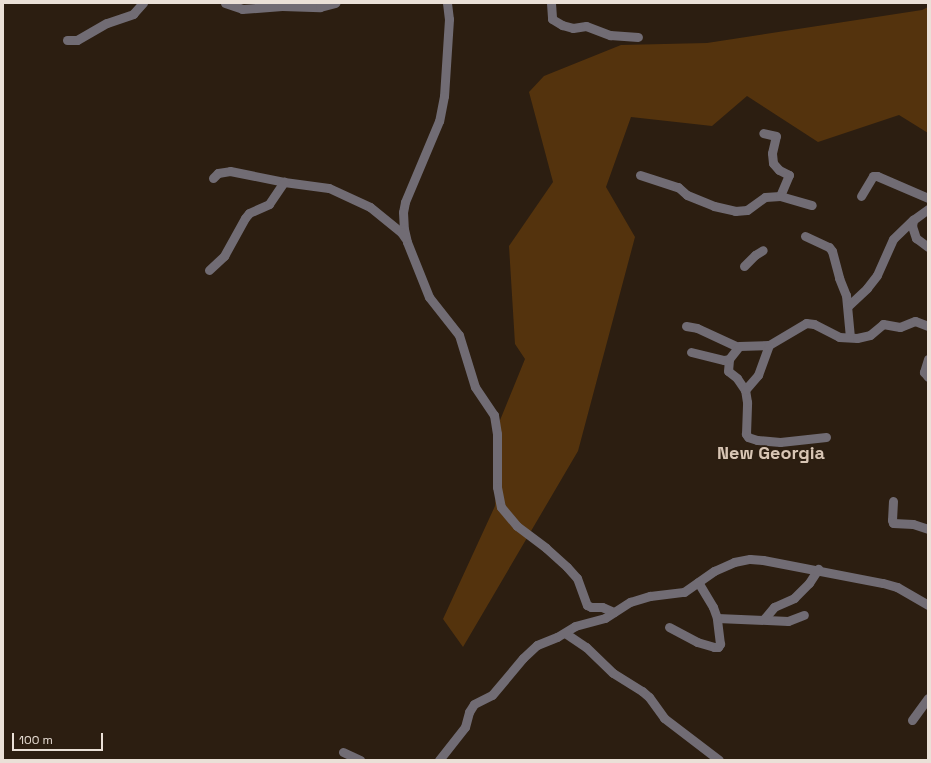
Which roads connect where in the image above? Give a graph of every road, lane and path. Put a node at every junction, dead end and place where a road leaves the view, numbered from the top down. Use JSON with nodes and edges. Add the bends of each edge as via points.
{"nodes":[{"id":1,"x":143,"y":3,"type":"edge"},
{"id":2,"x":225,"y":3,"type":"edge"},
{"id":3,"x":335,"y":3,"type":"edge"},
{"id":4,"x":447,"y":3,"type":"edge"},
{"id":5,"x":551,"y":3,"type":"edge"},
{"id":6,"x":638,"y":37,"type":"dead end"},
{"id":7,"x":67,"y":40,"type":"dead end"},
{"id":8,"x":763,"y":133,"type":"dead end"},
{"id":9,"x":640,"y":175,"type":"dead end"},
{"id":10,"x":213,"y":178,"type":"dead end"},
{"id":11,"x":284,"y":182,"type":"junction"},
{"id":12,"x":780,"y":196,"type":"junction"},
{"id":13,"x":861,"y":196,"type":"dead end"},
{"id":14,"x":928,"y":198,"type":"edge"},
{"id":15,"x":812,"y":206,"type":"dead end"},
{"id":16,"x":928,"y":209,"type":"edge"},
{"id":17,"x":913,"y":220,"type":"junction"},
{"id":18,"x":805,"y":236,"type":"dead end"},
{"id":19,"x":407,"y":242,"type":"junction"},
{"id":20,"x":928,"y":247,"type":"edge"},
{"id":21,"x":763,"y":250,"type":"dead end"},
{"id":22,"x":744,"y":266,"type":"dead end"},
{"id":23,"x":209,"y":270,"type":"dead end"},
{"id":24,"x":848,"y":306,"type":"junction"},
{"id":25,"x":686,"y":326,"type":"dead end"},
{"id":26,"x":928,"y":326,"type":"edge"},
{"id":27,"x":850,"y":337,"type":"junction"},
{"id":28,"x":769,"y":345,"type":"junction"},
{"id":29,"x":738,"y":347,"type":"junction"},
{"id":30,"x":691,"y":352,"type":"dead end"},
{"id":31,"x":729,"y":359,"type":"junction"},
{"id":32,"x":928,"y":359,"type":"edge"},
{"id":33,"x":928,"y":377,"type":"edge"},
{"id":34,"x":745,"y":390,"type":"junction"},
{"id":35,"x":826,"y":437,"type":"dead end"},
{"id":36,"x":893,"y":501,"type":"dead end"},
{"id":37,"x":928,"y":529,"type":"edge"},
{"id":38,"x":818,"y":569,"type":"junction"},
{"id":39,"x":698,"y":582,"type":"junction"},
{"id":40,"x":928,"y":605,"type":"edge"},
{"id":41,"x":614,"y":612,"type":"junction"},
{"id":42,"x":804,"y":615,"type":"dead end"},
{"id":43,"x":716,"y":618,"type":"junction"},
{"id":44,"x":764,"y":619,"type":"junction"},
{"id":45,"x":669,"y":628,"type":"dead end"},
{"id":46,"x":565,"y":632,"type":"junction"},
{"id":47,"x":928,"y":698,"type":"edge"},
{"id":48,"x":912,"y":720,"type":"dead end"},
{"id":49,"x":343,"y":752,"type":"dead end"},
{"id":50,"x":360,"y":760,"type":"edge"},
{"id":51,"x":439,"y":760,"type":"edge"},
{"id":52,"x":718,"y":760,"type":"edge"}],
"edges":[{"from":1,"to":7,"type":"street","via":[[133,14],[107,23],[77,40]]},
{"from":2,"to":3,"type":"street","via":[[242,9],[282,6],[320,8]]},
{"from":4,"to":19,"type":"street","via":[[449,19],[443,103],[430,144],[405,202],[403,212]]},
{"from":5,"to":6,"type":"street","via":[[552,19],[562,24],[573,28],[586,26],[610,35]]},
{"from":8,"to":12,"type":"street","via":[[776,136],[772,153],[774,163],[779,170],[788,174]]},
{"from":9,"to":12,"type":"street","via":[[678,187],[692,198],[735,211],[746,210],[765,197]]},
{"from":10,"to":11,"type":"street","via":[[218,173],[230,171]]},
{"from":11,"to":19,"type":"street","via":[[329,188],[362,202],[401,232]]},
{"from":11,"to":23,"type":"street","via":[[269,204],[249,213],[224,256]]},
{"from":12,"to":15,"type":"street"},
{"from":13,"to":14,"type":"street","via":[[873,176],[877,176]]},
{"from":16,"to":17,"type":"street"},
{"from":17,"to":20,"type":"street","via":[[916,238]]},
{"from":17,"to":24,"type":"street","via":[[890,243],[874,280]]},
{"from":18,"to":24,"type":"street","via":[[832,251]]},
{"from":19,"to":41,"type":"street","via":[[429,298],[459,335],[475,387],[494,415],[497,434],[497,487],[501,507],[517,526],[546,548],[577,578],[587,605]]},
{"from":21,"to":22,"type":"street"},
{"from":24,"to":27,"type":"street"},
{"from":25,"to":29,"type":"street","via":[[697,328]]},
{"from":26,"to":27,"type":"street","via":[[916,321],[900,327],[882,324],[863,338]]},
{"from":27,"to":28,"type":"street","via":[[839,337],[814,324],[806,323]]},
{"from":28,"to":29,"type":"street"},
{"from":28,"to":34,"type":"street","via":[[758,375]]},
{"from":29,"to":31,"type":"street"},
{"from":30,"to":31,"type":"street"},
{"from":31,"to":34,"type":"street","via":[[728,370]]},
{"from":32,"to":33,"type":"street","via":[[924,372]]},
{"from":34,"to":35,"type":"street","via":[[745,428],[748,437],[780,442]]},
{"from":36,"to":37,"type":"street","via":[[893,523],[913,524]]},
{"from":38,"to":39,"type":"street","via":[[750,559],[734,562]]},
{"from":38,"to":40,"type":"street","via":[[890,584]]},
{"from":38,"to":44,"type":"street","via":[[794,598],[774,607]]},
{"from":39,"to":41,"type":"street","via":[[681,593],[650,596],[630,602]]},
{"from":39,"to":43,"type":"street","via":[[713,607]]},
{"from":41,"to":46,"type":"street","via":[[605,618],[575,626]]},
{"from":42,"to":44,"type":"street","via":[[788,621]]},
{"from":43,"to":44,"type":"street"},
{"from":43,"to":45,"type":"street","via":[[720,638],[718,646],[697,642]]},
{"from":46,"to":51,"type":"street","via":[[534,647],[492,695],[474,704],[469,712],[466,727]]},
{"from":46,"to":52,"type":"street","via":[[586,647],[613,673],[646,694],[664,718]]},
{"from":47,"to":48,"type":"street"},
{"from":49,"to":50,"type":"street"}]}
